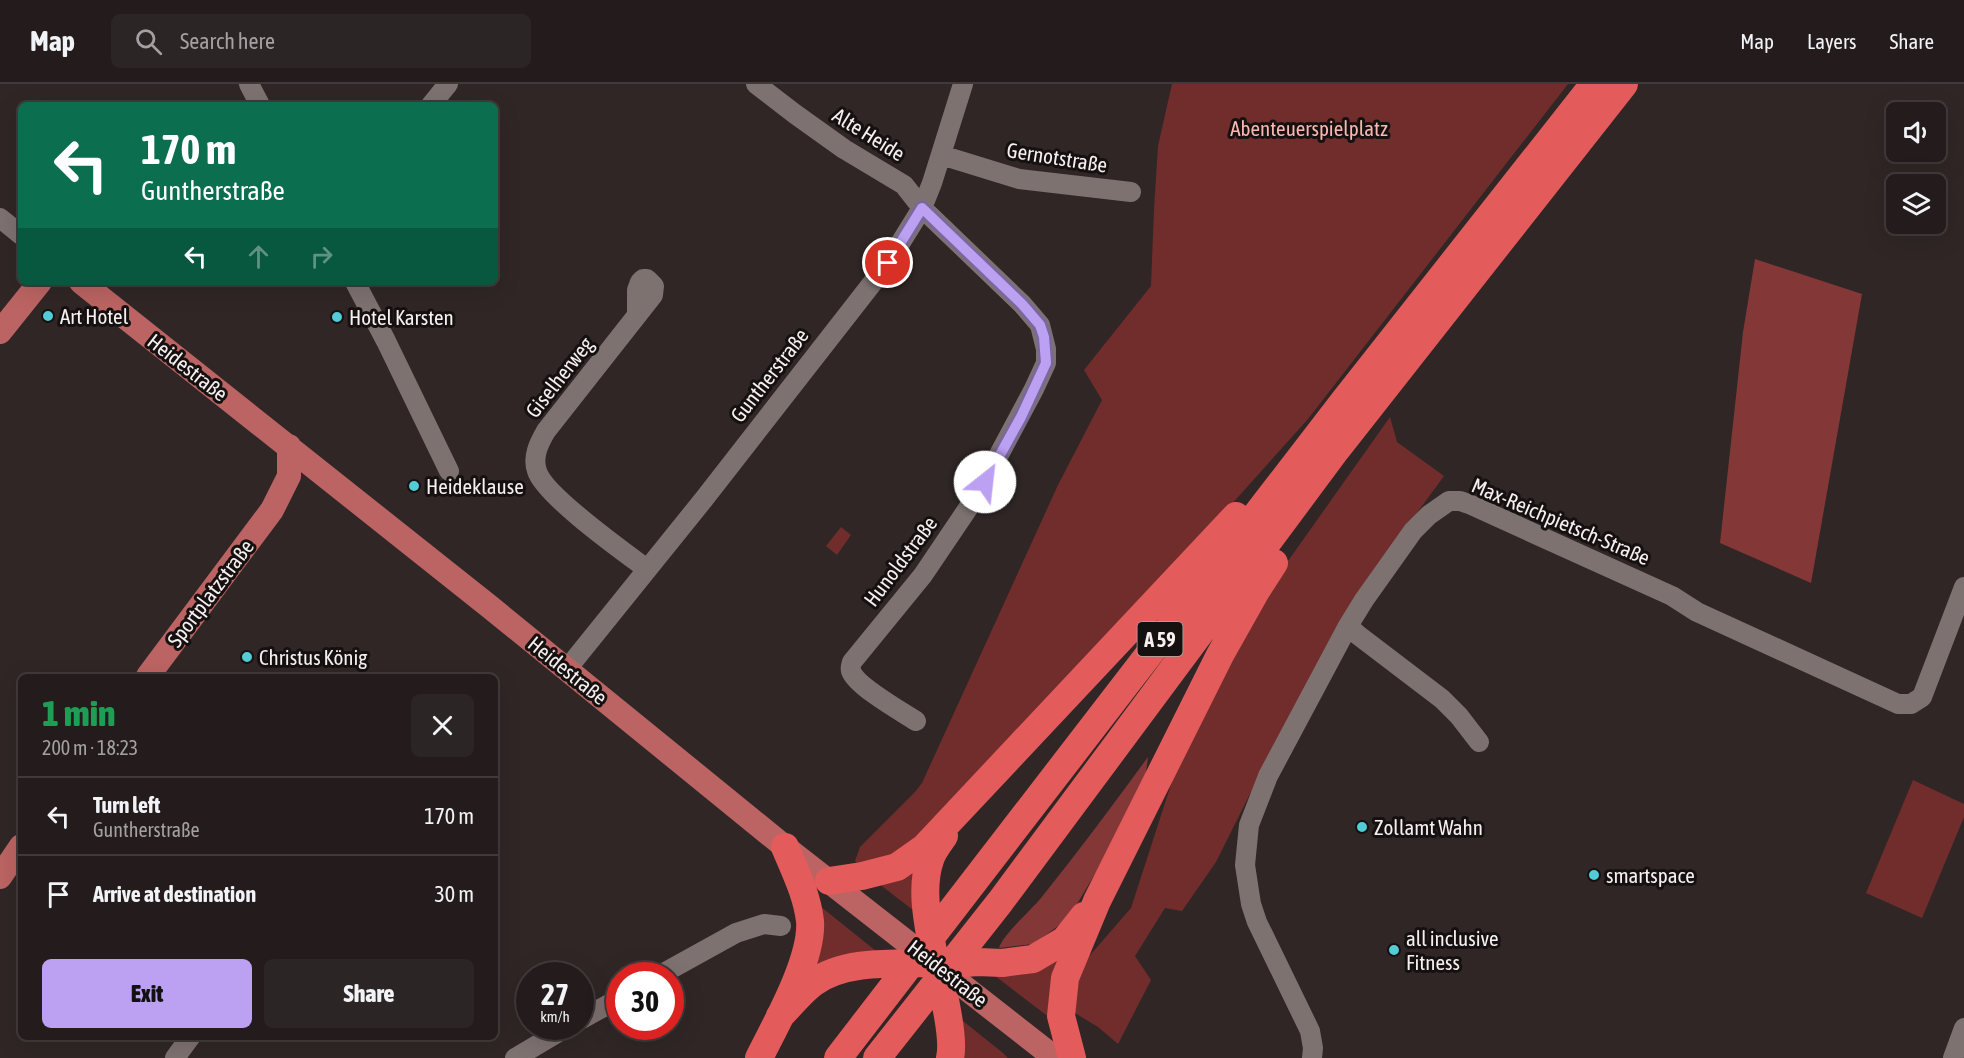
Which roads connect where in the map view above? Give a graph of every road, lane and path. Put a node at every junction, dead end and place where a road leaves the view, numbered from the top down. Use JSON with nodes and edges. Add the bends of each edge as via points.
{"nodes":[{"id":1,"x":249,"y":84,"type":"edge"},
{"id":2,"x":448,"y":84,"type":"edge"},
{"id":3,"x":756,"y":84,"type":"edge"},
{"id":4,"x":963,"y":84,"type":"edge"},
{"id":5,"x":1594,"y":84,"type":"edge"},
{"id":6,"x":1624,"y":84,"type":"edge"},
{"id":7,"x":258,"y":102,"type":"edge"},
{"id":8,"x":433,"y":102,"type":"edge"},
{"id":9,"x":941,"y":155,"type":"junction"},
{"id":10,"x":1131,"y":192,"type":"dead end"},
{"id":11,"x":922,"y":208,"type":"junction"},
{"id":12,"x":0,"y":218,"type":"edge"},
{"id":13,"x":18,"y":232,"type":"edge"},
{"id":14,"x":38,"y":285,"type":"edge"},
{"id":15,"x":85,"y":285,"type":"edge"},
{"id":16,"x":357,"y":285,"type":"edge"},
{"id":17,"x":637,"y":314,"type":"dead end"},
{"id":18,"x":0,"y":332,"type":"edge"},
{"id":19,"x":1344,"y":401,"type":"junction"},
{"id":20,"x":289,"y":446,"type":"junction"},
{"id":21,"x":1336,"y":450,"type":"junction"},
{"id":22,"x":449,"y":471,"type":"dead end"},
{"id":23,"x":331,"y":480,"type":"junction"},
{"id":24,"x":272,"y":510,"type":"junction"},
{"id":25,"x":647,"y":569,"type":"junction"},
{"id":26,"x":1964,"y":587,"type":"edge"},
{"id":27,"x":1348,"y":626,"type":"junction"},
{"id":28,"x":567,"y":669,"type":"junction"},
{"id":29,"x":149,"y":674,"type":"edge"},
{"id":30,"x":916,"y":721,"type":"dead end"},
{"id":31,"x":1479,"y":742,"type":"dead end"},
{"id":32,"x":956,"y":816,"type":"junction"},
{"id":33,"x":785,"y":847,"type":"junction"},
{"id":34,"x":18,"y":850,"type":"edge"},
{"id":35,"x":0,"y":877,"type":"edge"},
{"id":36,"x":829,"y":881,"type":"junction"},
{"id":37,"x":1097,"y":901,"type":"junction"},
{"id":38,"x":781,"y":926,"type":"dead end"},
{"id":39,"x":684,"y":962,"type":"edge"},
{"id":40,"x":936,"y":964,"type":"junction"},
{"id":41,"x":780,"y":1016,"type":"junction"},
{"id":42,"x":1964,"y":1028,"type":"edge"},
{"id":43,"x":188,"y":1040,"type":"edge"},
{"id":44,"x":545,"y":1040,"type":"edge"},
{"id":45,"x":175,"y":1058,"type":"edge"},
{"id":46,"x":515,"y":1058,"type":"edge"},
{"id":47,"x":759,"y":1058,"type":"edge"},
{"id":48,"x":838,"y":1058,"type":"edge"},
{"id":49,"x":878,"y":1058,"type":"edge"},
{"id":50,"x":950,"y":1058,"type":"edge"},
{"id":51,"x":1055,"y":1058,"type":"edge"},
{"id":52,"x":1072,"y":1058,"type":"edge"},
{"id":53,"x":1312,"y":1058,"type":"edge"},
{"id":54,"x":1953,"y":1058,"type":"edge"}],
"edges":[{"from":1,"to":7,"type":"street"},
{"from":2,"to":8,"type":"street"},
{"from":3,"to":11,"type":"street","name":"Alte Heide","via":[[844,149],[904,185]]},
{"from":4,"to":9,"type":"street","name":"Guntherstraße"},
{"from":5,"to":19,"type":"highway","number":"A 59"},
{"from":6,"to":21,"type":"highway","number":"A 59"},
{"from":9,"to":10,"type":"street","name":"Gernotstraße","via":[[1019,179]]},
{"from":9,"to":11,"type":"street","name":"Guntherstraße"},
{"from":11,"to":25,"type":"street","name":"Guntherstraße","via":[[888,263]]},
{"from":11,"to":30,"type":"street","name":"Hunoldstraße","via":[[1022,304],[1040,325],[1047,350],[1035,390],[979,492],[923,575],[852,662],[855,678]]},
{"from":12,"to":13,"type":"street"},
{"from":14,"to":18,"type":"main road"},
{"from":15,"to":20,"type":"main road","name":"Heidestraße"},
{"from":16,"to":22,"type":"street"},
{"from":17,"to":25,"type":"street","name":"Giselherweg","via":[[546,431],[536,450],[536,470],[550,490],[587,523]]},
{"from":19,"to":32,"type":"highway"},
{"from":19,"to":48,"type":"highway","number":"A 59"},
{"from":20,"to":23,"type":"main road","name":"Heidestraße"},
{"from":20,"to":24,"type":"main road","via":[[289,476]]},
{"from":21,"to":37,"type":"highway","via":[[1221,655]]},
{"from":21,"to":49,"type":"highway","number":"A 59","via":[[1000,902]]},
{"from":23,"to":24,"type":"main road","via":[[299,484]]},
{"from":23,"to":28,"type":"main road","name":"Heidestraße"},
{"from":24,"to":29,"type":"main road","name":"Sportplatzstraße"},
{"from":25,"to":28,"type":"street","name":"Guntherstraße"},
{"from":26,"to":27,"type":"street","name":"Max-Reichpietsch-Straße","via":[[1922,697],[1911,704],[1898,704],[1538,535],[1469,504],[1449,501],[1413,531]]},
{"from":27,"to":31,"type":"street","via":[[1428,686]]},
{"from":27,"to":53,"type":"street","name":"Max-Reichpietsch-Straße","via":[[1268,776],[1249,825],[1245,866],[1257,922],[1310,1031]]},
{"from":28,"to":33,"type":"main road","name":"Heidestraße"},
{"from":32,"to":36,"type":"highway","via":[[924,848],[897,867]]},
{"from":32,"to":40,"type":"highway","via":[[930,859],[925,885]]},
{"from":33,"to":36,"type":"main road","name":"Heidestraße"},
{"from":33,"to":41,"type":"highway","via":[[806,901],[810,923],[807,952]]},
{"from":34,"to":35,"type":"main road"},
{"from":36,"to":40,"type":"main road","name":"Heidestraße"},
{"from":37,"to":40,"type":"highway","via":[[1065,940],[1033,959]]},
{"from":37,"to":52,"type":"highway","via":[[1065,978],[1061,1016]]},
{"from":38,"to":39,"type":"street","via":[[764,924],[736,933]]},
{"from":40,"to":41,"type":"highway","via":[[844,968],[813,982]]},
{"from":40,"to":50,"type":"highway","via":[[948,1018]]},
{"from":40,"to":51,"type":"main road","name":"Heidestraße"},
{"from":41,"to":47,"type":"highway"},
{"from":42,"to":54,"type":"street"},
{"from":43,"to":45,"type":"street"},
{"from":44,"to":46,"type":"street"}]}
